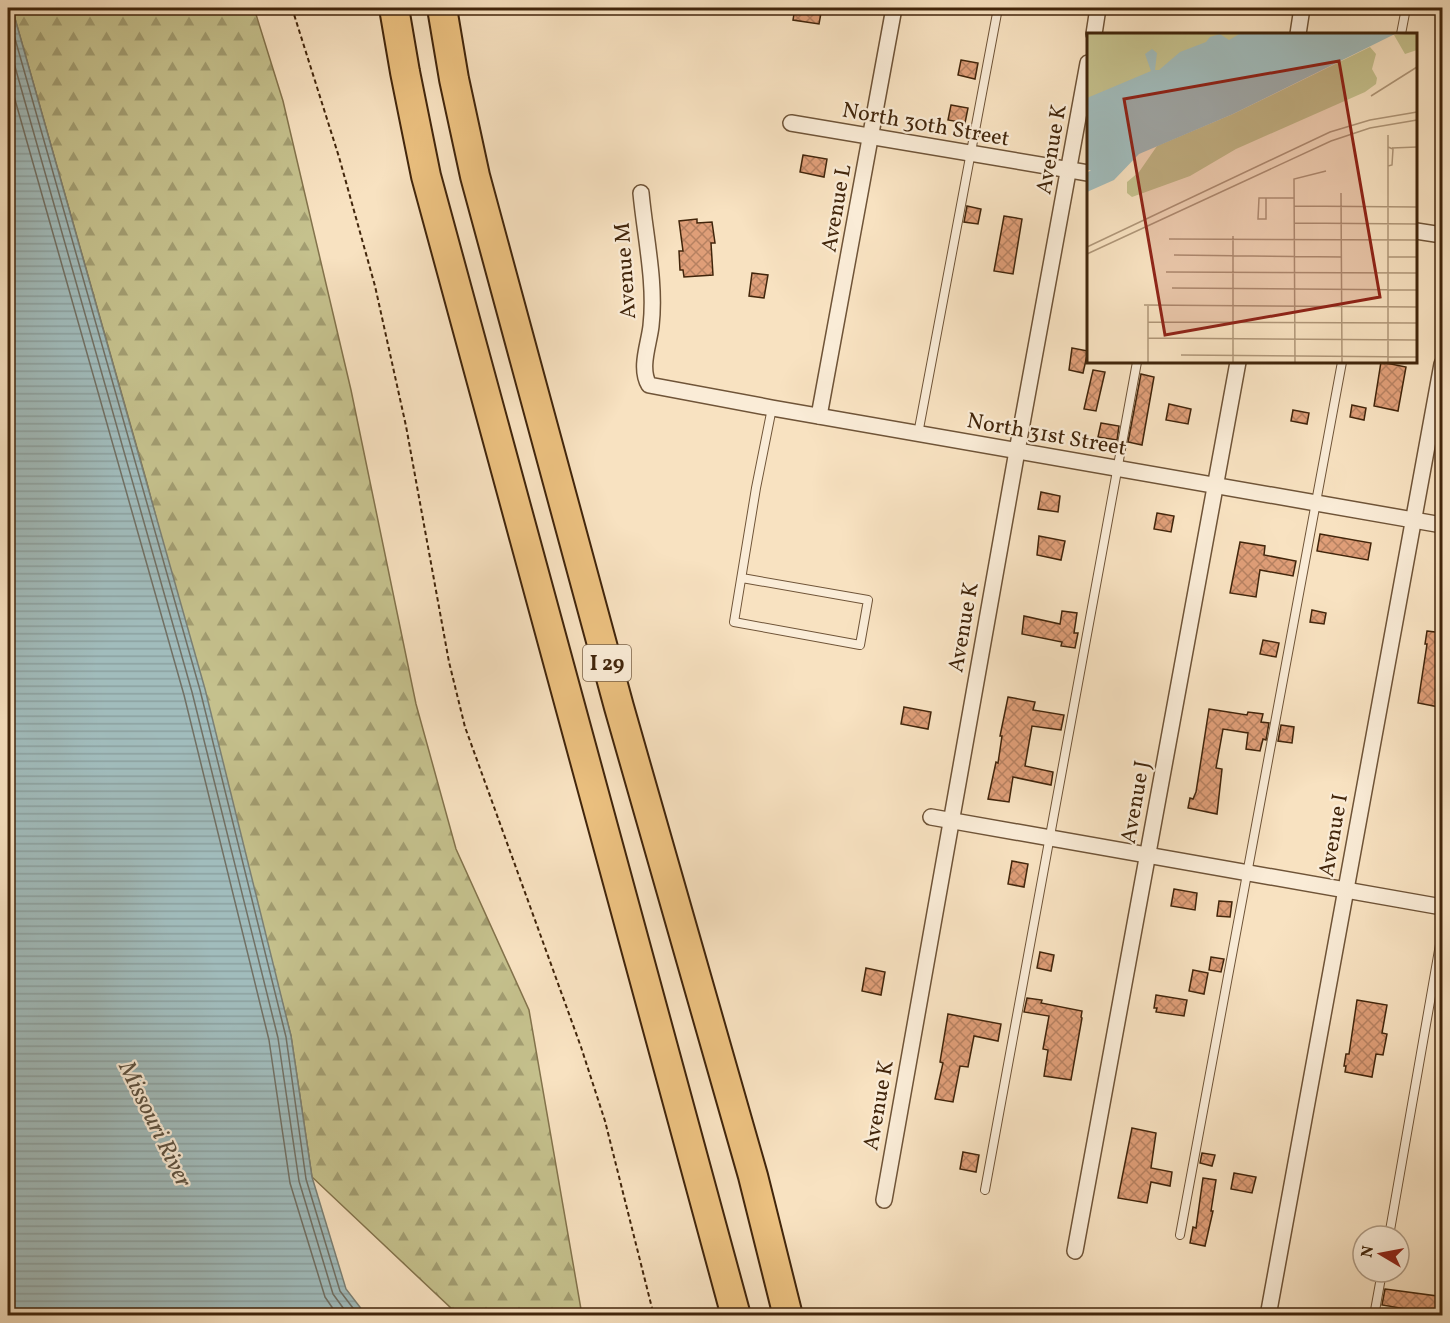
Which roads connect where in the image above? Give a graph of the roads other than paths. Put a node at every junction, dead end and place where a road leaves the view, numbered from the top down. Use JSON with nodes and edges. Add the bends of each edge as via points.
{"nodes":[{"id":1,"x":394,"y":8,"type":"edge"},
{"id":2,"x":442,"y":8,"type":"edge"},
{"id":3,"x":894,"y":8,"type":"edge"},
{"id":4,"x":998,"y":8,"type":"edge"},
{"id":5,"x":1098,"y":8,"type":"edge"},
{"id":6,"x":1302,"y":8,"type":"edge"},
{"id":7,"x":1406,"y":8,"type":"edge"},
{"id":8,"x":1094,"y":33,"type":"edge"},
{"id":9,"x":1298,"y":33,"type":"edge"},
{"id":10,"x":1401,"y":33,"type":"edge"},
{"id":11,"x":1087,"y":74,"type":"edge"},
{"id":12,"x":791,"y":123,"type":"dead end"},
{"id":13,"x":871,"y":135,"type":"junction"},
{"id":14,"x":971,"y":153,"type":"junction"},
{"id":15,"x":1069,"y":170,"type":"junction"},
{"id":16,"x":1087,"y":173,"type":"edge"},
{"id":17,"x":641,"y":193,"type":"dead end"},
{"id":18,"x":1417,"y":231,"type":"edge"},
{"id":19,"x":1443,"y":235,"type":"edge"},
{"id":20,"x":1137,"y":363,"type":"edge"},
{"id":21,"x":1238,"y":363,"type":"edge"},
{"id":22,"x":1342,"y":363,"type":"edge"},
{"id":23,"x":1443,"y":364,"type":"edge"},
{"id":24,"x":646,"y":380,"type":"joint"},
{"id":25,"x":771,"y":408,"type":"junction"},
{"id":26,"x":819,"y":416,"type":"junction"},
{"id":27,"x":918,"y":434,"type":"junction"},
{"id":28,"x":1017,"y":451,"type":"junction"},
{"id":29,"x":1117,"y":469,"type":"junction"},
{"id":30,"x":1215,"y":486,"type":"junction"},
{"id":31,"x":1316,"y":503,"type":"junction"},
{"id":32,"x":1414,"y":520,"type":"junction"},
{"id":33,"x":1443,"y":525,"type":"edge"},
{"id":34,"x":742,"y":578,"type":"junction"},
{"id":35,"x":931,"y":817,"type":"dead end"},
{"id":36,"x":950,"y":821,"type":"junction"},
{"id":37,"x":1050,"y":838,"type":"junction"},
{"id":38,"x":1147,"y":856,"type":"junction"},
{"id":39,"x":1247,"y":873,"type":"junction"},
{"id":40,"x":1345,"y":890,"type":"junction"},
{"id":41,"x":1443,"y":907,"type":"edge"},
{"id":42,"x":1443,"y":933,"type":"edge"},
{"id":43,"x":985,"y":1190,"type":"dead end"},
{"id":44,"x":884,"y":1200,"type":"dead end"},
{"id":45,"x":1391,"y":1224,"type":"edge"},
{"id":46,"x":1180,"y":1235,"type":"dead end"},
{"id":47,"x":1075,"y":1251,"type":"dead end"},
{"id":48,"x":1380,"y":1284,"type":"edge"},
{"id":49,"x":736,"y":1316,"type":"edge"},
{"id":50,"x":788,"y":1316,"type":"edge"},
{"id":51,"x":1268,"y":1316,"type":"edge"},
{"id":52,"x":1374,"y":1316,"type":"edge"}],
"edges":[{"from":1,"to":49,"type":"highway","number":"I 29","via":[[426,176]]},
{"from":2,"to":50,"type":"highway","number":"I 29","via":[[475,176],[622,718],[753,1176]]},
{"from":3,"to":13,"type":"street","name":"Avenue L"},
{"from":4,"to":14,"type":"lane"},
{"from":5,"to":8,"type":"street"},
{"from":6,"to":9,"type":"street"},
{"from":7,"to":10,"type":"lane"},
{"from":11,"to":15,"type":"street","name":"Avenue K"},
{"from":12,"to":13,"type":"street","name":"North 30th Street"},
{"from":13,"to":14,"type":"street","name":"North 30th Street"},
{"from":13,"to":26,"type":"street","name":"Avenue L"},
{"from":14,"to":15,"type":"street","name":"North 30th Street"},
{"from":14,"to":27,"type":"lane"},
{"from":15,"to":16,"type":"street","name":"North 30th Street"},
{"from":15,"to":28,"type":"street","name":"Avenue K"},
{"from":17,"to":24,"type":"street","name":"Avenue M","via":[[652,299]]},
{"from":18,"to":19,"type":"street"},
{"from":20,"to":29,"type":"lane"},
{"from":21,"to":30,"type":"street","name":"Avenue J"},
{"from":22,"to":31,"type":"lane"},
{"from":23,"to":32,"type":"street","name":"Avenue I"},
{"from":24,"to":25,"type":"street","name":"North 31st Street","via":[[657,387]]},
{"from":25,"to":26,"type":"street","name":"North 31st Street"},
{"from":25,"to":34,"type":"lane"},
{"from":26,"to":27,"type":"street","name":"North 31st Street"},
{"from":27,"to":28,"type":"street","name":"North 31st Street"},
{"from":28,"to":29,"type":"street","name":"North 31st Street"},
{"from":28,"to":36,"type":"street","name":"Avenue K"},
{"from":29,"to":30,"type":"street","name":"North 31st Street"},
{"from":29,"to":37,"type":"lane"},
{"from":30,"to":31,"type":"street","name":"North 31st Street"},
{"from":30,"to":38,"type":"street","name":"Avenue J"},
{"from":31,"to":32,"type":"street","name":"North 31st Street"},
{"from":31,"to":39,"type":"lane"},
{"from":32,"to":33,"type":"street","name":"North 31st Street"},
{"from":32,"to":40,"type":"street","name":"Avenue I"},
{"from":34,"to":34,"type":"lane","via":[[734,622],[860,645],[868,600]]},
{"from":35,"to":36,"type":"street"},
{"from":36,"to":37,"type":"street"},
{"from":36,"to":44,"type":"street","name":"Avenue K"},
{"from":37,"to":38,"type":"street"},
{"from":37,"to":43,"type":"lane"},
{"from":38,"to":39,"type":"street"},
{"from":38,"to":47,"type":"street","name":"Avenue J"},
{"from":39,"to":40,"type":"street"},
{"from":39,"to":46,"type":"lane"},
{"from":40,"to":41,"type":"street"},
{"from":40,"to":51,"type":"street","name":"Avenue I"},
{"from":42,"to":45,"type":"lane"},
{"from":48,"to":52,"type":"lane"}]}
